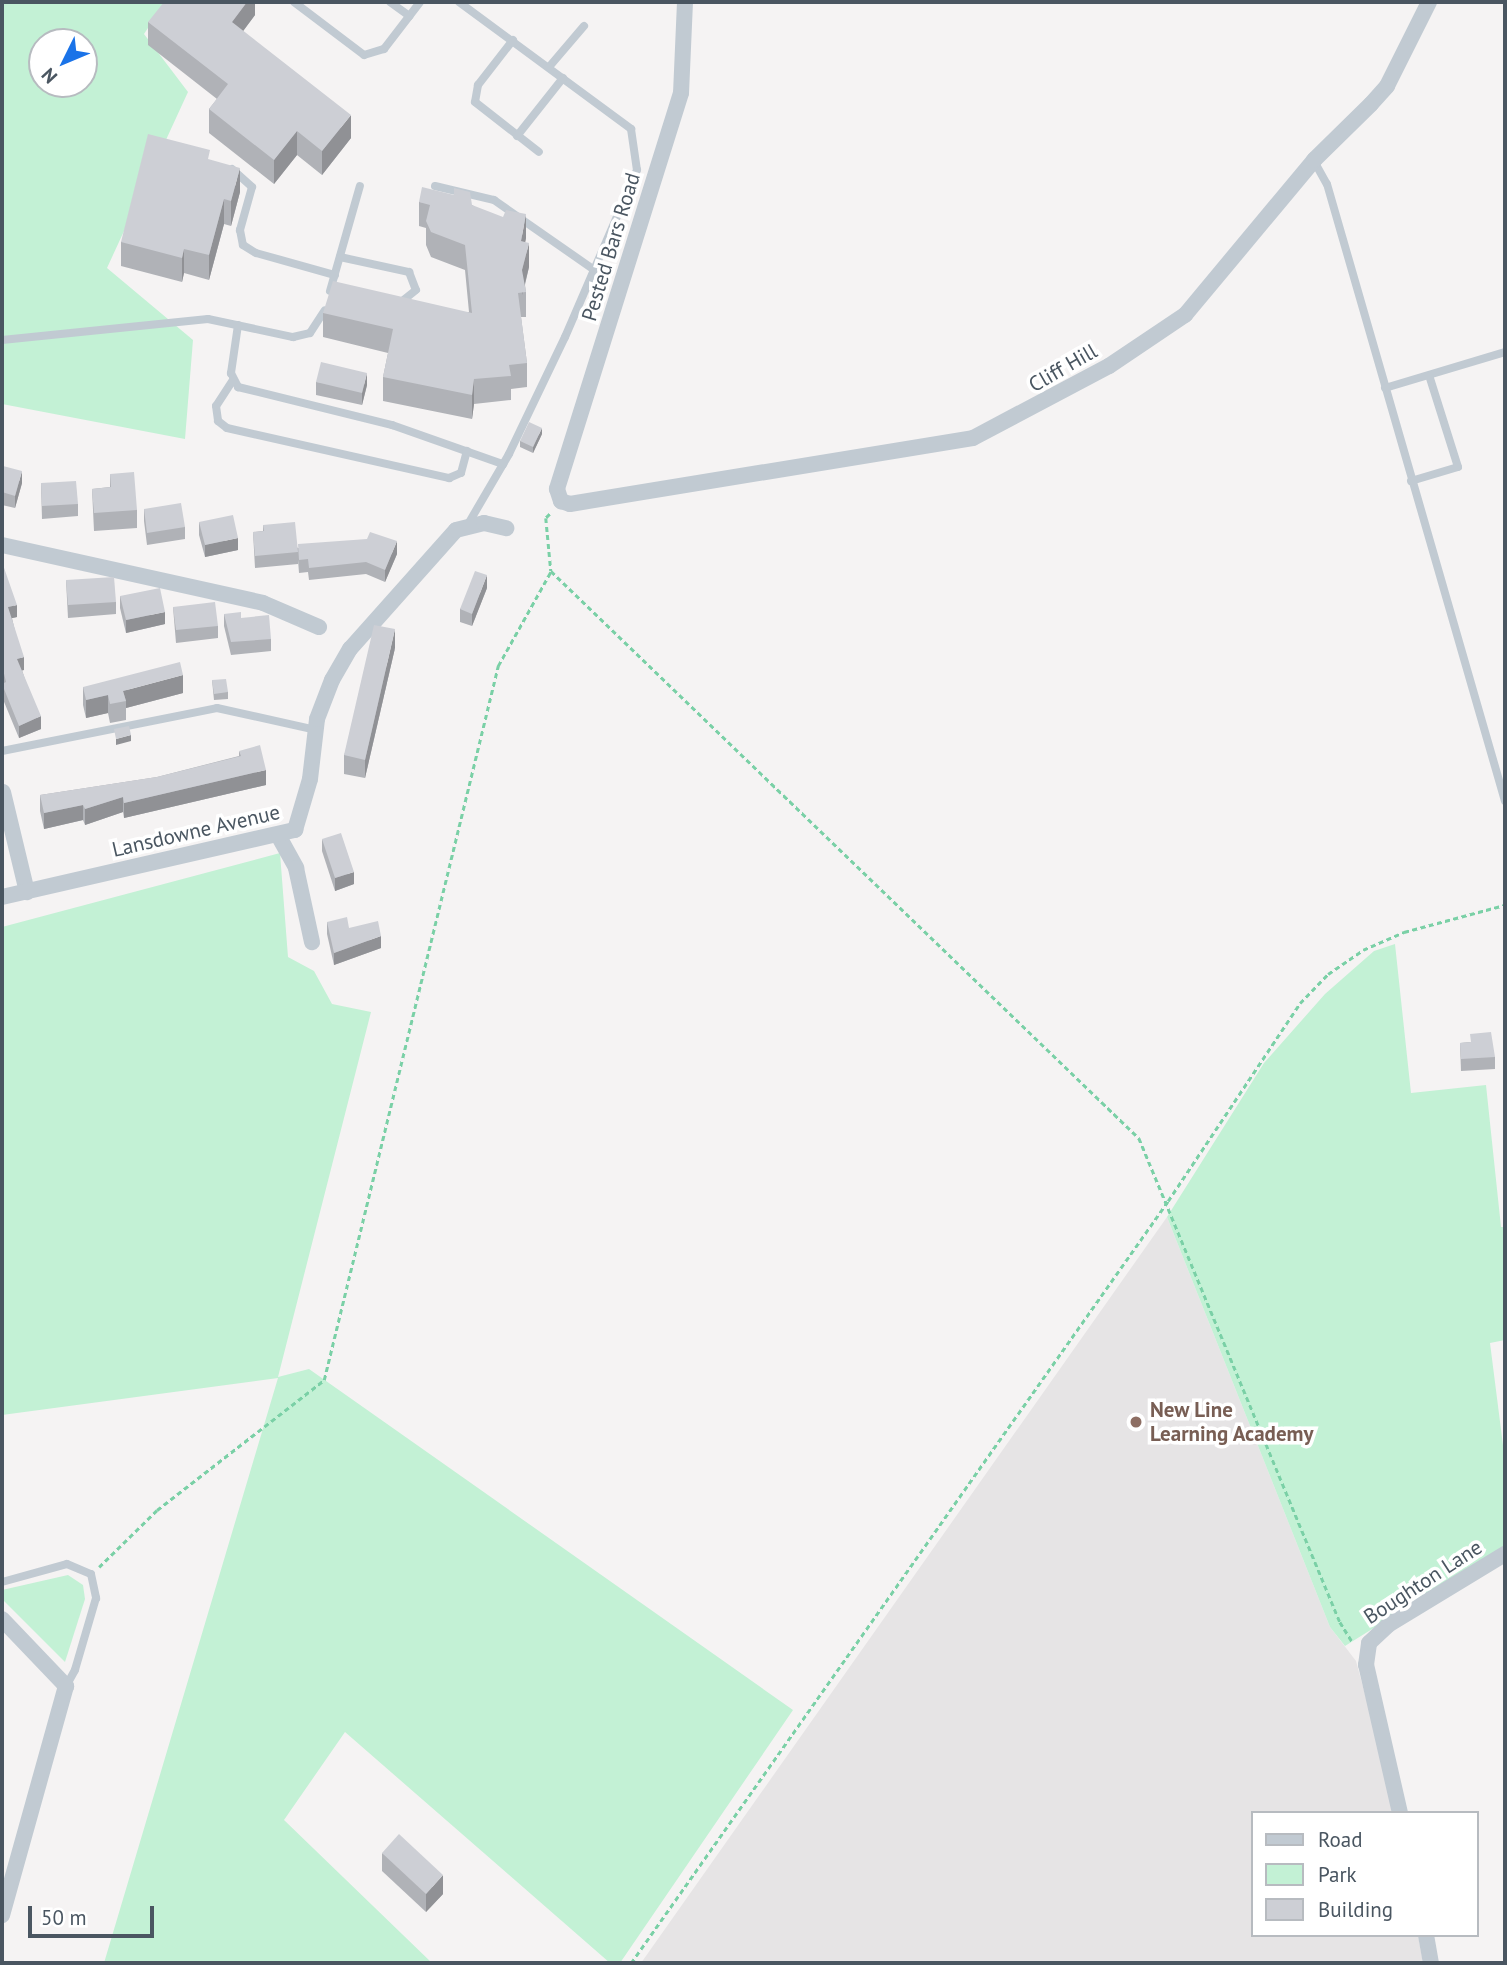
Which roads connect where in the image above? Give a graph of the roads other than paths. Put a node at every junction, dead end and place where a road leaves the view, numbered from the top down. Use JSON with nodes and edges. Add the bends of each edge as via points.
{"nodes":[{"id":1,"x":295,"y":2,"type":"edge"},
{"id":2,"x":390,"y":2,"type":"edge"},
{"id":3,"x":420,"y":2,"type":"edge"},
{"id":4,"x":459,"y":2,"type":"edge"},
{"id":5,"x":685,"y":2,"type":"edge"},
{"id":6,"x":1430,"y":2,"type":"edge"},
{"id":7,"x":409,"y":16,"type":"junction"},
{"id":8,"x":584,"y":26,"type":"dead end"},
{"id":9,"x":513,"y":40,"type":"junction"},
{"id":10,"x":549,"y":67,"type":"junction"},
{"id":11,"x":563,"y":78,"type":"junction"},
{"id":12,"x":517,"y":136,"type":"junction"},
{"id":13,"x":539,"y":152,"type":"dead end"},
{"id":14,"x":1314,"y":160,"type":"junction"},
{"id":15,"x":227,"y":165,"type":"edge"},
{"id":16,"x":360,"y":186,"type":"dead end"},
{"id":17,"x":435,"y":186,"type":"dead end"},
{"id":18,"x":340,"y":257,"type":"junction"},
{"id":19,"x":593,"y":269,"type":"junction"},
{"id":20,"x":335,"y":275,"type":"junction"},
{"id":21,"x":332,"y":285,"type":"junction"},
{"id":22,"x":344,"y":289,"type":"edge"},
{"id":23,"x":393,"y":303,"type":"edge"},
{"id":24,"x":238,"y":325,"type":"junction"},
{"id":25,"x":2,"y":340,"type":"edge"},
{"id":26,"x":1505,"y":352,"type":"edge"},
{"id":27,"x":1429,"y":375,"type":"junction"},
{"id":28,"x":233,"y":380,"type":"junction"},
{"id":29,"x":1385,"y":388,"type":"junction"},
{"id":30,"x":467,"y":450,"type":"junction"},
{"id":31,"x":503,"y":464,"type":"junction"},
{"id":32,"x":1411,"y":481,"type":"junction"},
{"id":33,"x":561,"y":501,"type":"joint"},
{"id":34,"x":467,"y":526,"type":"junction"},
{"id":35,"x":506,"y":528,"type":"dead end"},
{"id":36,"x":2,"y":545,"type":"edge"},
{"id":37,"x":319,"y":627,"type":"dead end"},
{"id":38,"x":316,"y":730,"type":"junction"},
{"id":39,"x":2,"y":751,"type":"edge"},
{"id":40,"x":3,"y":793,"type":"edge"},
{"id":41,"x":1505,"y":801,"type":"edge"},
{"id":42,"x":278,"y":835,"type":"junction"},
{"id":43,"x":27,"y":892,"type":"junction"},
{"id":44,"x":2,"y":897,"type":"edge"},
{"id":45,"x":312,"y":942,"type":"dead end"},
{"id":46,"x":1505,"y":1554,"type":"edge"},
{"id":47,"x":2,"y":1582,"type":"edge"},
{"id":48,"x":2,"y":1619,"type":"edge"},
{"id":49,"x":66,"y":1686,"type":"junction"},
{"id":50,"x":1400,"y":1811,"type":"edge"},
{"id":51,"x":2,"y":1915,"type":"edge"},
{"id":52,"x":1426,"y":1937,"type":"edge"},
{"id":53,"x":1431,"y":1963,"type":"edge"}],
"edges":[{"from":1,"to":7,"type":"lane","via":[[364,55],[384,49]]},
{"from":2,"to":7,"type":"lane"},
{"from":3,"to":7,"type":"lane"},
{"from":4,"to":9,"type":"lane"},
{"from":5,"to":33,"type":"street","name":"Pested Bars Road","via":[[681,93],[557,489]]},
{"from":6,"to":14,"type":"street","name":"Cliff Hill","via":[[1387,86]]},
{"from":8,"to":10,"type":"lane"},
{"from":9,"to":10,"type":"lane"},
{"from":9,"to":12,"type":"lane","via":[[478,85],[475,103]]},
{"from":10,"to":11,"type":"lane"},
{"from":11,"to":12,"type":"lane"},
{"from":11,"to":19,"type":"lane","via":[[631,130],[637,170]]},
{"from":12,"to":13,"type":"lane"},
{"from":14,"to":29,"type":"lane","via":[[1327,184]]},
{"from":14,"to":33,"type":"street","name":"Cliff Hill","via":[[1185,314],[1109,366],[1009,423],[956,442],[862,453],[580,504]]},
{"from":15,"to":20,"type":"lane","via":[[252,187],[240,230],[243,245],[256,253]]},
{"from":16,"to":18,"type":"lane"},
{"from":17,"to":19,"type":"lane","via":[[494,200]]},
{"from":18,"to":20,"type":"lane"},
{"from":18,"to":23,"type":"lane","via":[[409,272],[416,290],[407,300]]},
{"from":19,"to":31,"type":"lane"},
{"from":20,"to":21,"type":"lane"},
{"from":21,"to":22,"type":"lane"},
{"from":21,"to":24,"type":"lane","via":[[322,321],[310,333],[293,337]]},
{"from":24,"to":25,"type":"lane","via":[[208,319]]},
{"from":24,"to":28,"type":"lane"},
{"from":26,"to":27,"type":"lane"},
{"from":27,"to":29,"type":"lane"},
{"from":27,"to":32,"type":"lane","via":[[1458,467]]},
{"from":28,"to":30,"type":"lane","via":[[250,391],[392,425]]},
{"from":28,"to":30,"type":"lane","via":[[216,406],[218,421],[227,428],[449,478],[461,473]]},
{"from":29,"to":32,"type":"lane"},
{"from":30,"to":31,"type":"lane"},
{"from":31,"to":34,"type":"lane"},
{"from":32,"to":41,"type":"lane"},
{"from":34,"to":35,"type":"street","via":[[484,523]]},
{"from":34,"to":38,"type":"street","name":"Lansdowne Avenue","via":[[456,530],[350,649],[332,680]]},
{"from":36,"to":37,"type":"street","via":[[263,603]]},
{"from":38,"to":39,"type":"lane","via":[[217,708]]},
{"from":38,"to":42,"type":"street","name":"Lansdowne Avenue","via":[[310,779],[295,830]]},
{"from":40,"to":43,"type":"street"},
{"from":42,"to":43,"type":"street","name":"Lansdowne Avenue"},
{"from":42,"to":45,"type":"street","via":[[296,868]]},
{"from":43,"to":44,"type":"street","name":"Lansdowne Avenue"},
{"from":46,"to":50,"type":"street","name":"Boughton Lane","via":[[1388,1625],[1369,1643],[1366,1665]]},
{"from":47,"to":49,"type":"lane","via":[[67,1564],[92,1574],[96,1598]]},
{"from":48,"to":49,"type":"street"},
{"from":49,"to":51,"type":"street"},
{"from":52,"to":53,"type":"street"}]}
